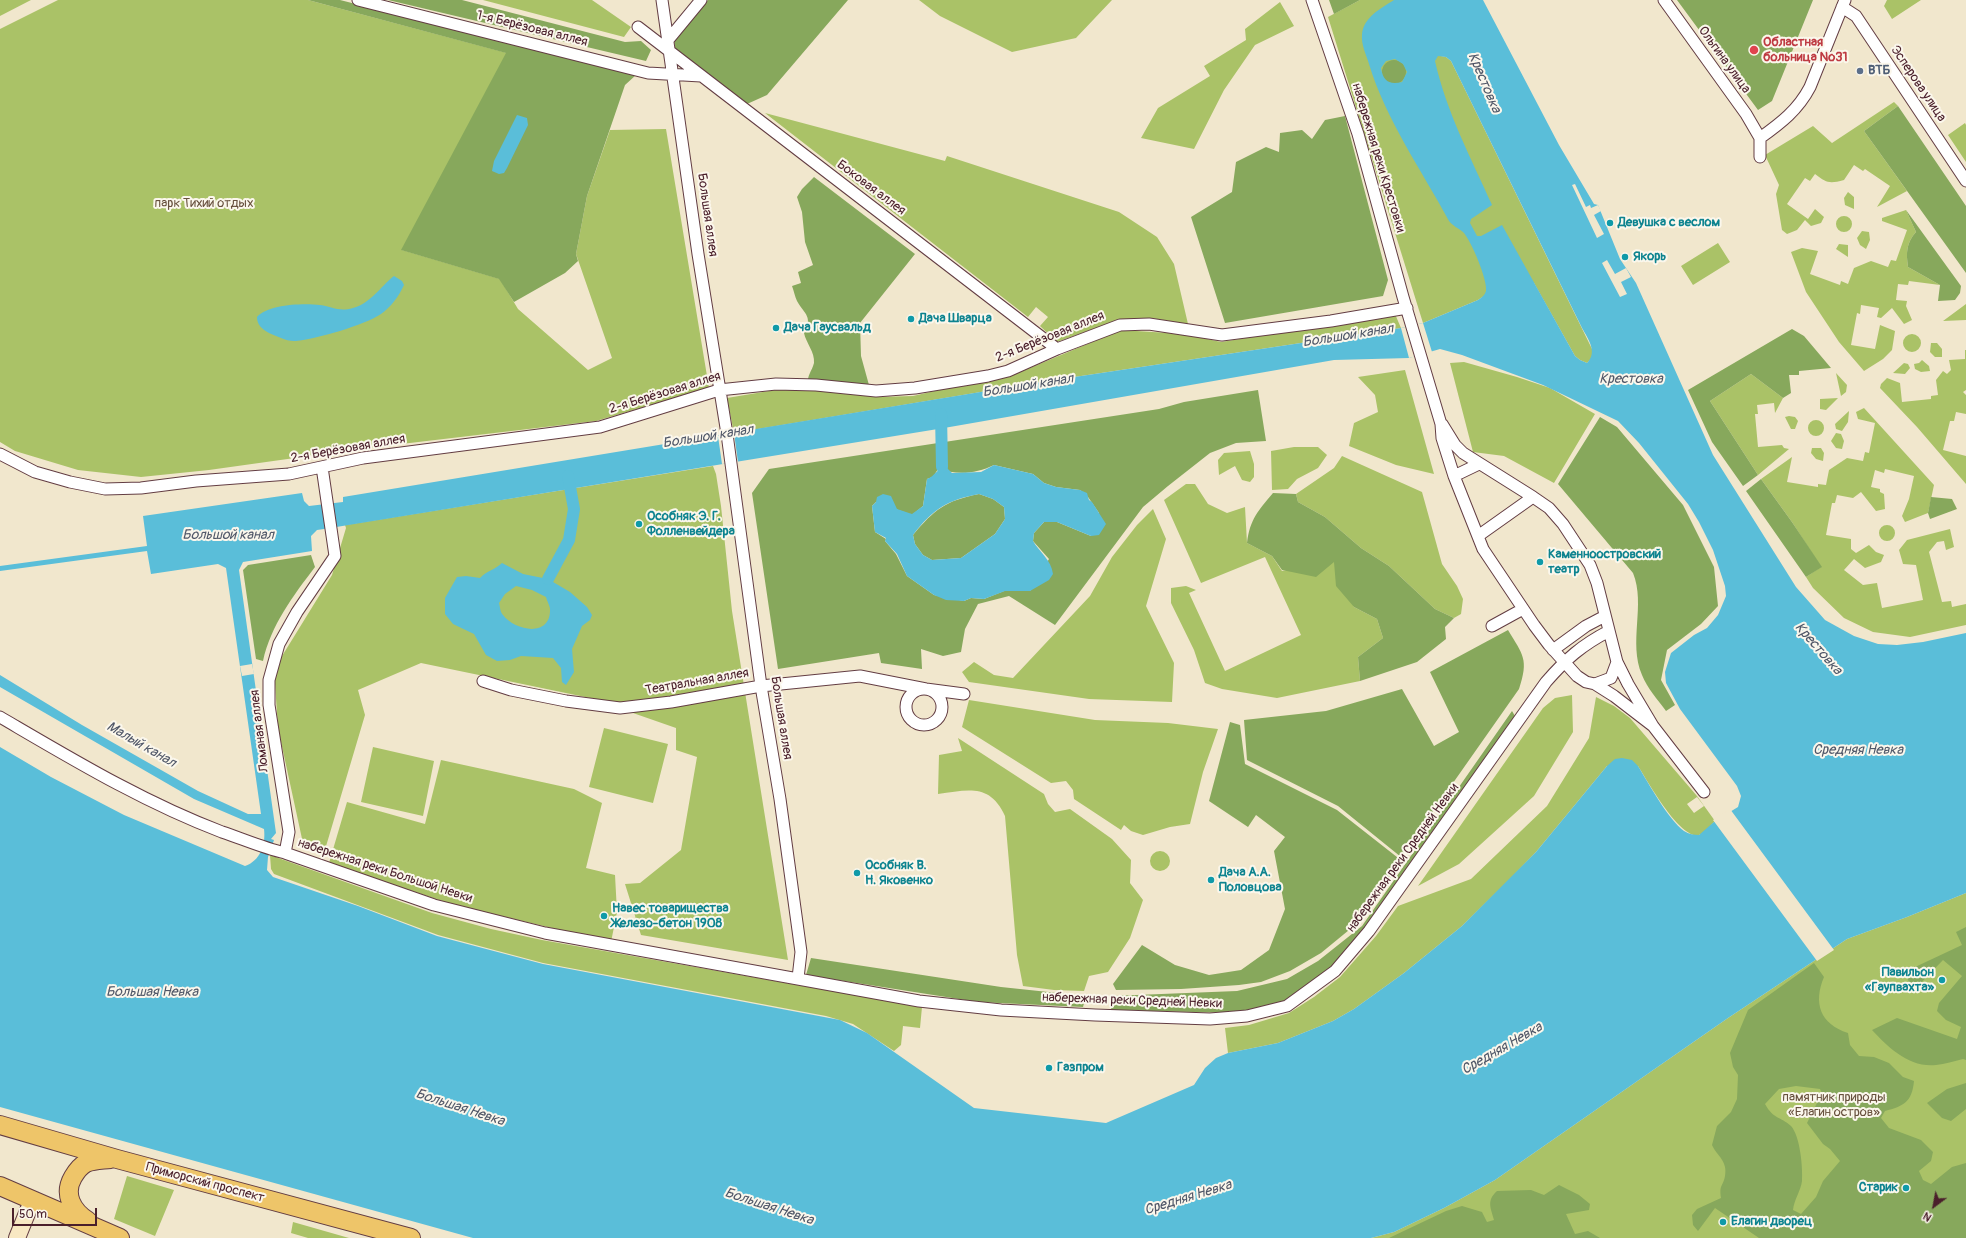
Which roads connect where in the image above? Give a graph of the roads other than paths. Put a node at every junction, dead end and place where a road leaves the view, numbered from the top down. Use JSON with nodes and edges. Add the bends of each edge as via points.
{"nodes":[{"id":1,"x":358,"y":0,"type":"edge"},
{"id":2,"x":662,"y":0,"type":"edge"},
{"id":3,"x":701,"y":0,"type":"edge"},
{"id":4,"x":1312,"y":0,"type":"edge"},
{"id":5,"x":1664,"y":0,"type":"edge"},
{"id":6,"x":1844,"y":4,"type":"edge"},
{"id":7,"x":638,"y":27,"type":"dead end"},
{"id":8,"x":668,"y":46,"type":"junction"},
{"id":9,"x":673,"y":75,"type":"junction"},
{"id":10,"x":701,"y":76,"type":"junction"},
{"id":11,"x":1760,"y":138,"type":"junction"},
{"id":12,"x":1760,"y":157,"type":"dead end"},
{"id":13,"x":1966,"y":181,"type":"edge"},
{"id":14,"x":1407,"y":308,"type":"junction"},
{"id":15,"x":1056,"y":349,"type":"junction"},
{"id":16,"x":719,"y":390,"type":"junction"},
{"id":17,"x":1442,"y":424,"type":"junction"},
{"id":18,"x":0,"y":454,"type":"edge"},
{"id":19,"x":1479,"y":464,"type":"junction"},
{"id":20,"x":322,"y":467,"type":"junction"},
{"id":21,"x":1454,"y":476,"type":"junction"},
{"id":22,"x":1533,"y":497,"type":"junction"},
{"id":23,"x":1478,"y":536,"type":"junction"},
{"id":24,"x":1523,"y":609,"type":"junction"},
{"id":25,"x":1605,"y":616,"type":"junction"},
{"id":26,"x":1492,"y":626,"type":"dead end"},
{"id":27,"x":1609,"y":631,"type":"junction"},
{"id":28,"x":1553,"y":650,"type":"junction"},
{"id":29,"x":1563,"y":662,"type":"junction"},
{"id":30,"x":1617,"y":662,"type":"junction"},
{"id":31,"x":483,"y":681,"type":"dead end"},
{"id":32,"x":1596,"y":684,"type":"junction"},
{"id":33,"x":761,"y":686,"type":"junction"},
{"id":34,"x":909,"y":689,"type":"junction"},
{"id":35,"x":926,"y":689,"type":"junction"},
{"id":36,"x":964,"y":694,"type":"dead end"},
{"id":37,"x":0,"y":717,"type":"edge"},
{"id":38,"x":1653,"y":726,"type":"junction"},
{"id":39,"x":1704,"y":792,"type":"dead end"},
{"id":40,"x":285,"y":853,"type":"junction"},
{"id":41,"x":798,"y":978,"type":"junction"},
{"id":42,"x":0,"y":1125,"type":"edge"},
{"id":43,"x":117,"y":1159,"type":"junction"},
{"id":44,"x":0,"y":1186,"type":"edge"},
{"id":45,"x":32,"y":1201,"type":"junction"},
{"id":46,"x":102,"y":1231,"type":"junction"},
{"id":47,"x":17,"y":1238,"type":"edge"},
{"id":48,"x":120,"y":1238,"type":"edge"},
{"id":49,"x":410,"y":1238,"type":"edge"}],
"edges":[{"from":1,"to":9,"type":"street","name":"1-я Берёзовая аллея","via":[[648,73]]},
{"from":2,"to":8,"type":"street","name":"Большая аллея"},
{"from":3,"to":8,"type":"street"},
{"from":4,"to":14,"type":"street","name":"набережная реки Крестовки","via":[[1358,134]]},
{"from":5,"to":11,"type":"street","name":"Ольгина улица","via":[[1746,114]]},
{"from":6,"to":11,"type":"street","via":[[1803,100],[1793,112]]},
{"from":6,"to":13,"type":"street","name":"Эсперова улица","via":[[1856,16]]},
{"from":7,"to":8,"type":"street","name":"Боковая аллея","via":[[656,42]]},
{"from":8,"to":9,"type":"street","name":"Большая аллея"},
{"from":8,"to":10,"type":"street","name":"Боковая аллея"},
{"from":9,"to":10,"type":"street","name":"1-я Берёзовая аллея"},
{"from":9,"to":16,"type":"street","name":"Большая аллея"},
{"from":10,"to":15,"type":"street","name":"Боковая аллея"},
{"from":11,"to":12,"type":"street"},
{"from":14,"to":15,"type":"street","name":"2-я Берёзовая аллея","via":[[1222,335],[1149,324],[1120,325]]},
{"from":14,"to":17,"type":"street","name":"набережная реки Крестовки"},
{"from":15,"to":16,"type":"street","name":"2-я Берёзовая аллея","via":[[1008,371],[915,388],[876,391],[776,384]]},
{"from":16,"to":20,"type":"street","name":"2-я Берёзовая аллея","via":[[600,427],[363,458]]},
{"from":16,"to":33,"type":"street","name":"Большая аллея"},
{"from":17,"to":19,"type":"street","via":[[1455,445]]},
{"from":17,"to":21,"type":"street","via":[[1442,438]]},
{"from":18,"to":20,"type":"street","name":"2-я Берёзовая аллея","via":[[35,472],[104,489],[289,474]]},
{"from":19,"to":21,"type":"street"},
{"from":19,"to":22,"type":"street"},
{"from":20,"to":40,"type":"street","name":"Ломаная аллея","via":[[335,556],[279,644],[269,680],[269,705],[289,832]]},
{"from":21,"to":23,"type":"street"},
{"from":22,"to":23,"type":"street"},
{"from":22,"to":25,"type":"street","via":[[1554,513],[1590,565]]},
{"from":23,"to":24,"type":"street","via":[[1483,549]]},
{"from":24,"to":26,"type":"street"},
{"from":24,"to":28,"type":"street"},
{"from":25,"to":27,"type":"street"},
{"from":25,"to":28,"type":"street","via":[[1586,626]]},
{"from":27,"to":29,"type":"street","name":"набережная реки Средней Невки","via":[[1592,640]]},
{"from":27,"to":30,"type":"street"},
{"from":28,"to":29,"type":"street"},
{"from":29,"to":32,"type":"street","via":[[1577,676],[1586,682]]},
{"from":29,"to":41,"type":"street","name":"набережная реки Средней Невки","via":[[1546,682],[1369,931],[1335,971],[1287,1006],[1247,1016],[1210,1019],[1001,1010],[929,1002]]},
{"from":30,"to":32,"type":"street","via":[[1611,678]]},
{"from":30,"to":38,"type":"street"},
{"from":31,"to":33,"type":"street","name":"Театральная аллея","via":[[559,700],[620,708]]},
{"from":32,"to":38,"type":"street"},
{"from":33,"to":34,"type":"street","name":"Театральная аллея","via":[[860,676],[892,681]]},
{"from":33,"to":41,"type":"street","name":"Большая аллея","via":[[801,952]]},
{"from":34,"to":35,"type":"street","name":"Театральная аллея"},
{"from":34,"to":35,"type":"street","via":[[907,714],[920,724],[931,723],[940,712],[941,702],[936,693]]},
{"from":35,"to":36,"type":"street","name":"Театральная аллея"},
{"from":37,"to":40,"type":"street","name":"набережная реки Большой Невки","via":[[131,792],[193,821]]},
{"from":38,"to":39,"type":"street"},
{"from":40,"to":41,"type":"street","name":"набережная реки Большой Невки","via":[[434,905],[516,926],[612,947]]},
{"from":42,"to":43,"type":"main road","name":"Приморский проспект"},
{"from":43,"to":46,"type":"main road","via":[[84,1164],[71,1180],[69,1197],[72,1207]]},
{"from":43,"to":49,"type":"main road","name":"Приморский проспект"},
{"from":44,"to":45,"type":"main road"},
{"from":45,"to":46,"type":"main road"},
{"from":45,"to":47,"type":"street"},
{"from":46,"to":48,"type":"main road"}]}
